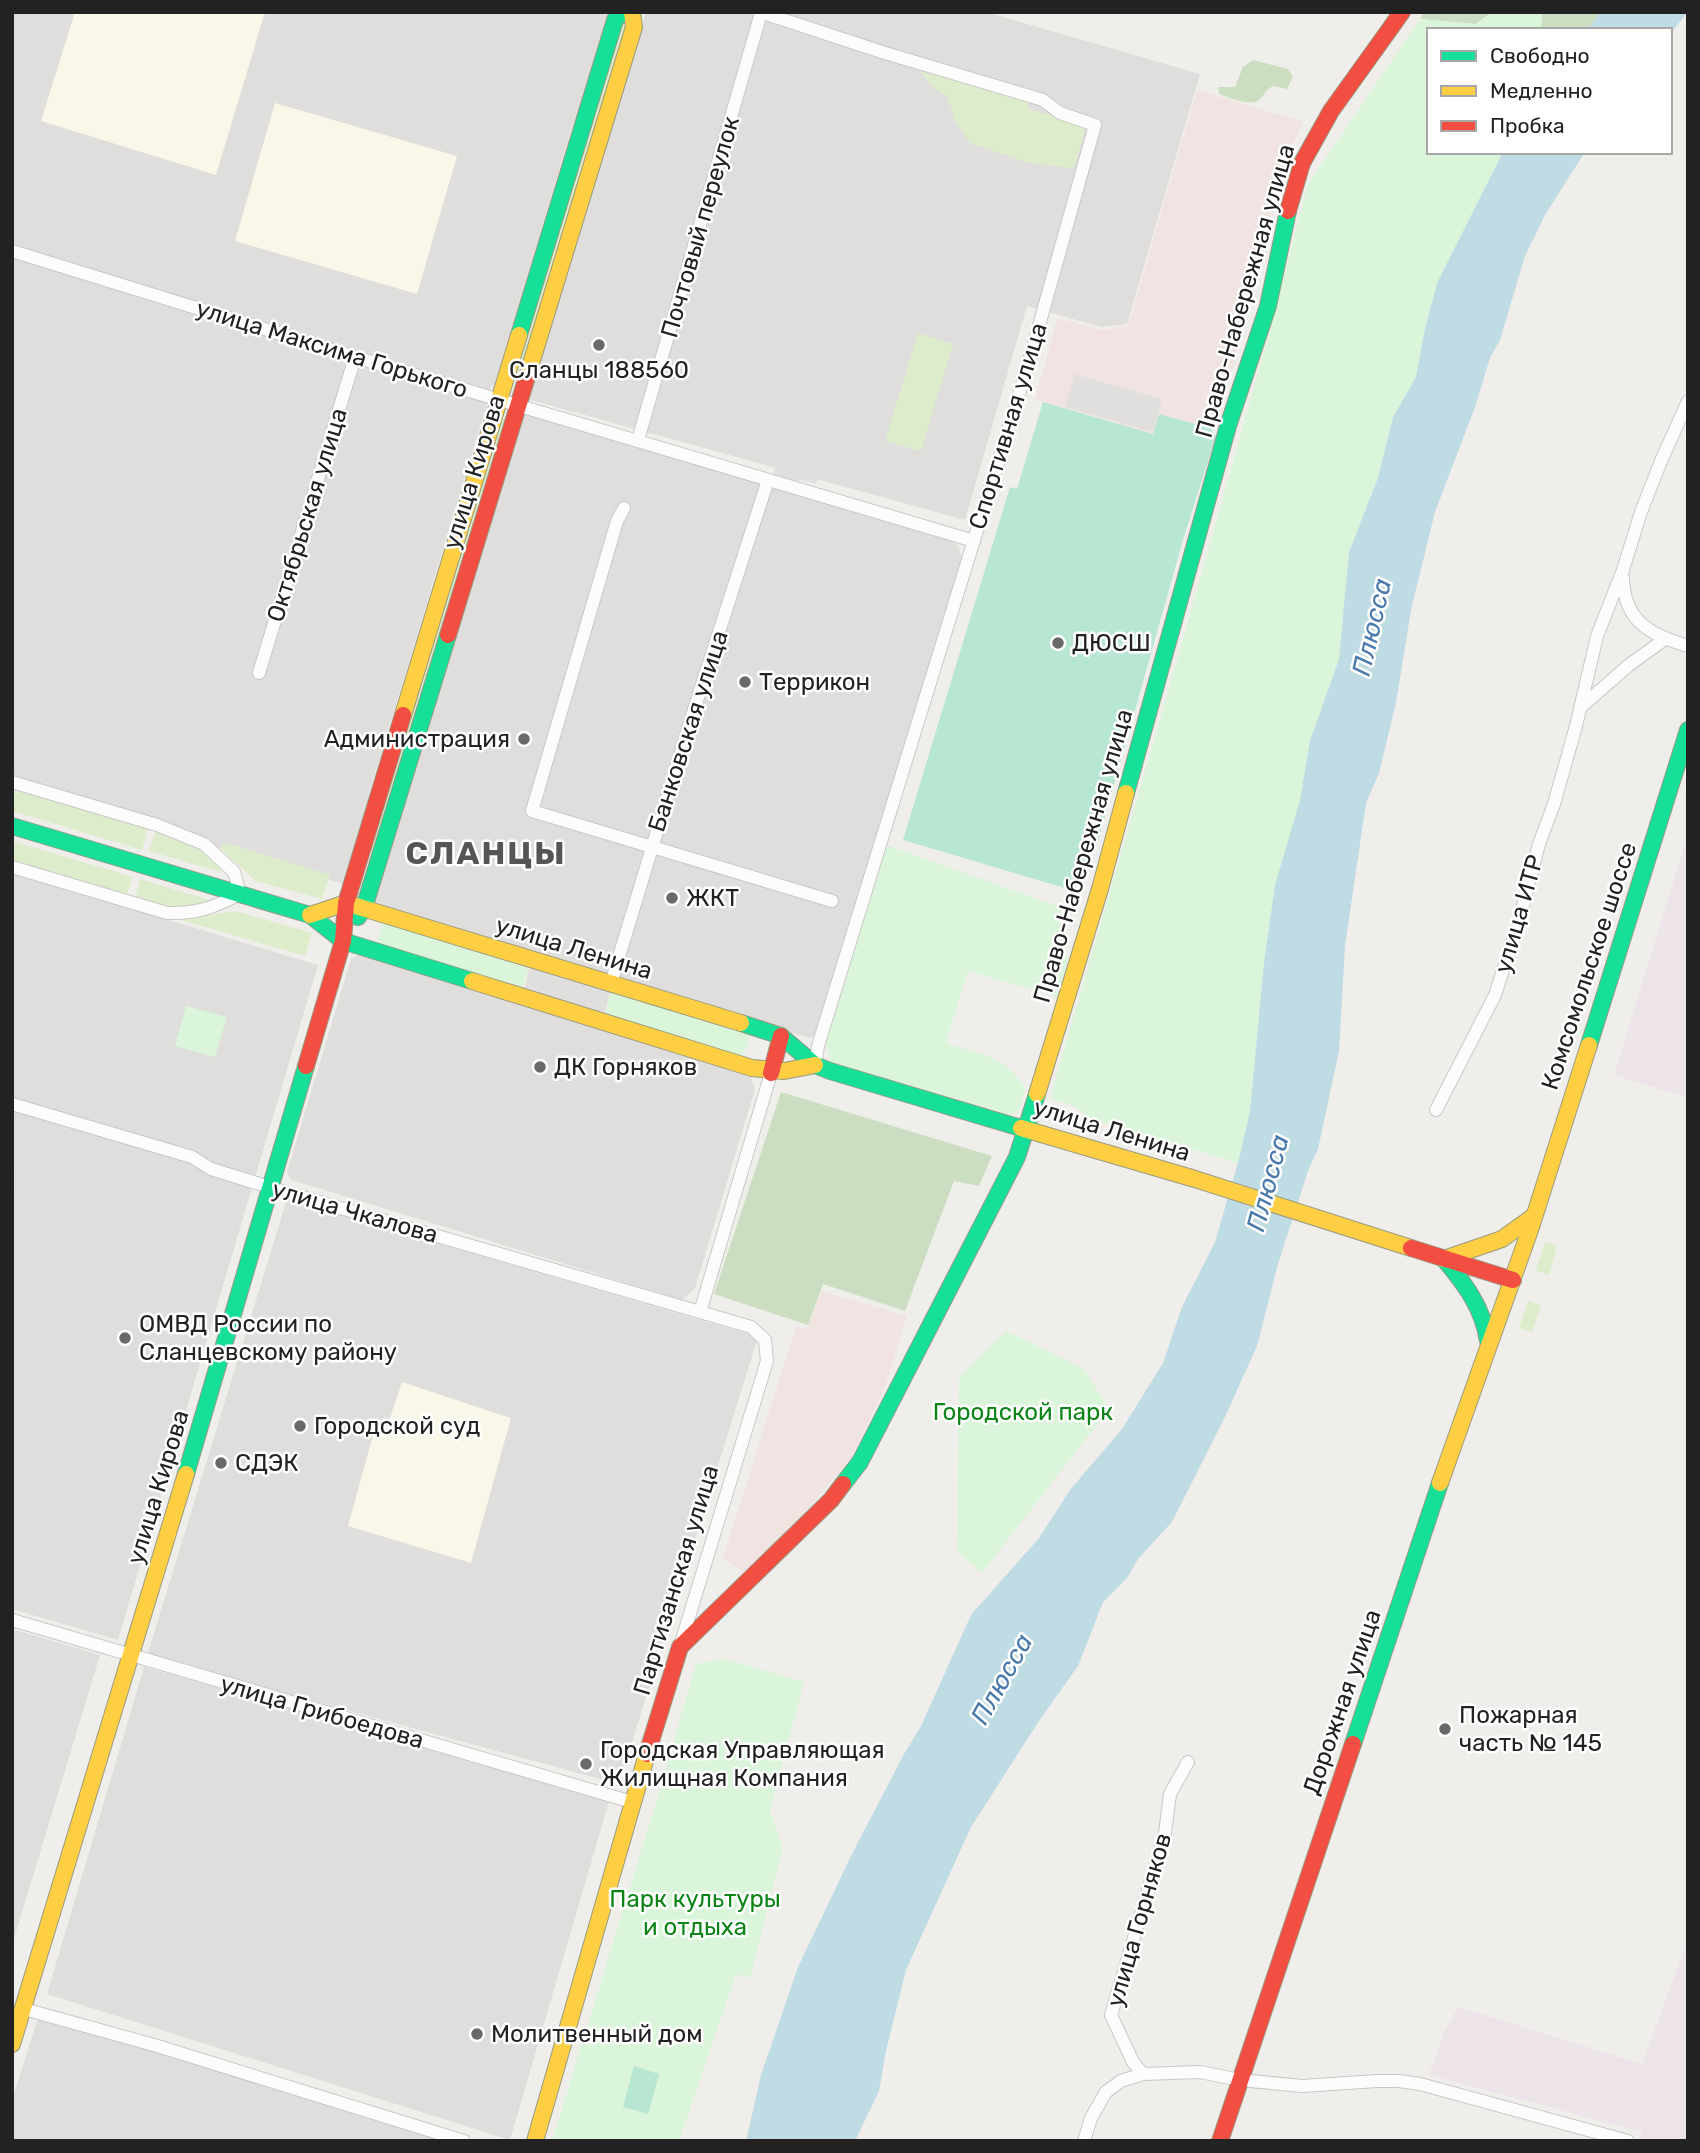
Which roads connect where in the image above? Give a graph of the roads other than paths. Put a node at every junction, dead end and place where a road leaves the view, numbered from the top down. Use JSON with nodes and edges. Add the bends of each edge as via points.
{"nodes":[{"id":1,"x":622,"y":12,"type":"edge"},
{"id":2,"x":632,"y":12,"type":"edge"},
{"id":3,"x":1402,"y":12,"type":"edge"},
{"id":4,"x":760,"y":13,"type":"edge"},
{"id":5,"x":12,"y":251,"type":"edge"},
{"id":6,"x":355,"y":357,"type":"junction"},
{"id":7,"x":498,"y":399,"type":"junction"},
{"id":8,"x":1688,"y":401,"type":"edge"},
{"id":9,"x":519,"y":405,"type":"junction"},
{"id":10,"x":638,"y":440,"type":"junction"},
{"id":11,"x":768,"y":480,"type":"junction"},
{"id":12,"x":624,"y":508,"type":"dead end"},
{"id":13,"x":974,"y":541,"type":"junction"},
{"id":14,"x":1623,"y":570,"type":"junction"},
{"id":15,"x":1667,"y":640,"type":"junction"},
{"id":16,"x":1688,"y":646,"type":"edge"},
{"id":17,"x":258,"y":673,"type":"dead end"},
{"id":18,"x":1580,"y":709,"type":"junction"},
{"id":19,"x":1688,"y":730,"type":"edge"},
{"id":20,"x":12,"y":782,"type":"edge"},
{"id":21,"x":12,"y":826,"type":"edge"},
{"id":22,"x":652,"y":847,"type":"junction"},
{"id":23,"x":12,"y":867,"type":"edge"},
{"id":24,"x":240,"y":894,"type":"junction"},
{"id":25,"x":832,"y":901,"type":"dead end"},
{"id":26,"x":346,"y":903,"type":"junction"},
{"id":27,"x":364,"y":908,"type":"junction"},
{"id":28,"x":310,"y":915,"type":"junction"},
{"id":29,"x":343,"y":941,"type":"junction"},
{"id":30,"x":611,"y":983,"type":"junction"},
{"id":31,"x":781,"y":1036,"type":"junction"},
{"id":32,"x":815,"y":1065,"type":"junction"},
{"id":33,"x":771,"y":1073,"type":"junction"},
{"id":34,"x":12,"y":1104,"type":"edge"},
{"id":35,"x":1436,"y":1110,"type":"dead end"},
{"id":36,"x":1026,"y":1128,"type":"junction"},
{"id":37,"x":271,"y":1188,"type":"junction"},
{"id":38,"x":1534,"y":1216,"type":"junction"},
{"id":39,"x":1444,"y":1259,"type":"junction"},
{"id":40,"x":1513,"y":1280,"type":"junction"},
{"id":41,"x":700,"y":1312,"type":"junction"},
{"id":42,"x":1489,"y":1345,"type":"junction"},
{"id":43,"x":12,"y":1620,"type":"edge"},
{"id":44,"x":680,"y":1647,"type":"junction"},
{"id":45,"x":131,"y":1656,"type":"junction"},
{"id":46,"x":1188,"y":1762,"type":"dead end"},
{"id":47,"x":632,"y":1802,"type":"junction"},
{"id":48,"x":24,"y":2008,"type":"junction"},
{"id":49,"x":12,"y":2045,"type":"edge"},
{"id":50,"x":1143,"y":2074,"type":"junction"},
{"id":51,"x":1240,"y":2080,"type":"junction"},
{"id":52,"x":464,"y":2141,"type":"edge"},
{"id":53,"x":535,"y":2141,"type":"edge"},
{"id":54,"x":1084,"y":2141,"type":"edge"},
{"id":55,"x":1220,"y":2141,"type":"edge"},
{"id":56,"x":1628,"y":2141,"type":"edge"}],
"edges":[{"from":1,"to":7,"type":"street","name":"улица Кирова","via":[[615,20]]},
{"from":2,"to":9,"type":"street","name":"улица Кирова","via":[[631,38]]},
{"from":3,"to":36,"type":"street","name":"Право-Набережная улица","via":[[1331,111],[1302,163],[1268,306],[1228,426],[1100,888]]},
{"from":4,"to":10,"type":"street","name":"Почтовый переулок"},
{"from":4,"to":13,"type":"street","name":"Спортивная улица","via":[[1043,100],[1060,113],[1095,125]]},
{"from":5,"to":6,"type":"street","name":"улица Максима Горького"},
{"from":6,"to":7,"type":"street","name":"улица Максима Горького"},
{"from":6,"to":17,"type":"street","name":"Октябрьская улица"},
{"from":7,"to":9,"type":"street","name":"улица Максима Горького"},
{"from":7,"to":26,"type":"street","name":"улица Кирова"},
{"from":8,"to":14,"type":"street","name":"улица ИТР","via":[[1641,512]]},
{"from":9,"to":10,"type":"street","name":"улица Максима Горького"},
{"from":9,"to":27,"type":"street","name":"улица Кирова"},
{"from":10,"to":11,"type":"street","name":"улица Максима Горького"},
{"from":11,"to":13,"type":"street","name":"улица Максима Горького"},
{"from":11,"to":22,"type":"street","name":"Банковская улица"},
{"from":12,"to":22,"type":"street","via":[[532,811]]},
{"from":13,"to":32,"type":"street","name":"Спортивная улица"},
{"from":14,"to":15,"type":"street","name":"улица ИТР","via":[[1629,609],[1640,623]]},
{"from":14,"to":18,"type":"street","name":"улица ИТР","via":[[1597,636]]},
{"from":15,"to":16,"type":"street","name":"улица ИТР"},
{"from":15,"to":18,"type":"street","via":[[1629,665]]},
{"from":18,"to":35,"type":"street","name":"улица ИТР","via":[[1494,995]]},
{"from":19,"to":38,"type":"street","name":"Комсомольское шоссе"},
{"from":20,"to":24,"type":"street","via":[[157,825],[204,844],[234,872]]},
{"from":21,"to":24,"type":"street","name":"улица Ленина"},
{"from":22,"to":25,"type":"street"},
{"from":22,"to":30,"type":"street","name":"Банковская улица"},
{"from":23,"to":24,"type":"street","via":[[167,913],[210,909]]},
{"from":24,"to":28,"type":"street","name":"улица Ленина"},
{"from":26,"to":27,"type":"street","name":"улица Ленина"},
{"from":26,"to":28,"type":"street"},
{"from":26,"to":29,"type":"street","name":"улица Кирова"},
{"from":27,"to":29,"type":"street","name":"улица Кирова"},
{"from":27,"to":30,"type":"street","name":"улица Ленина"},
{"from":28,"to":29,"type":"street","name":"улица Ленина"},
{"from":29,"to":33,"type":"street","name":"улица Ленина"},
{"from":29,"to":37,"type":"street","name":"улица Кирова"},
{"from":30,"to":31,"type":"street","name":"улица Ленина"},
{"from":31,"to":32,"type":"street","name":"улица Ленина"},
{"from":31,"to":33,"type":"street"},
{"from":32,"to":33,"type":"street","name":"улица Ленина"},
{"from":32,"to":36,"type":"street","name":"улица Ленина"},
{"from":33,"to":41,"type":"street"},
{"from":34,"to":37,"type":"street","name":"улица Чкалова","via":[[192,1157],[211,1169]]},
{"from":36,"to":39,"type":"street","name":"улица Ленина"},
{"from":36,"to":44,"type":"street","name":"Право-Набережная улица","via":[[1017,1157],[860,1462],[831,1500]]},
{"from":37,"to":41,"type":"street","name":"улица Чкалова"},
{"from":37,"to":45,"type":"street","name":"улица Кирова"},
{"from":38,"to":39,"type":"street","via":[[1493,1245]]},
{"from":38,"to":40,"type":"street","name":"Комсомольское шоссе"},
{"from":39,"to":40,"type":"street"},
{"from":39,"to":42,"type":"street","via":[[1481,1310]]},
{"from":40,"to":42,"type":"street","name":"Дорожная улица"},
{"from":41,"to":44,"type":"street","name":"Партизанская улица","via":[[751,1327],[765,1340],[767,1361]]},
{"from":42,"to":51,"type":"street","name":"Дорожная улица"},
{"from":43,"to":45,"type":"street","name":"улица Грибоедова"},
{"from":44,"to":47,"type":"street","name":"Партизанская улица"},
{"from":45,"to":47,"type":"street","name":"улица Грибоедова"},
{"from":45,"to":48,"type":"street","name":"улица Кирова"},
{"from":46,"to":50,"type":"street","name":"улица Горняков","via":[[1171,1794],[1165,1833],[1111,2015]]},
{"from":47,"to":53,"type":"street","name":"Партизанская улица"},
{"from":48,"to":49,"type":"street","name":"улица Кирова"},
{"from":48,"to":52,"type":"street"},
{"from":50,"to":51,"type":"street","via":[[1200,2072]]},
{"from":50,"to":54,"type":"street","via":[[1106,2092]]},
{"from":51,"to":55,"type":"street","name":"Дорожная улица"},
{"from":51,"to":56,"type":"street","via":[[1302,2086],[1409,2082]]}]}
